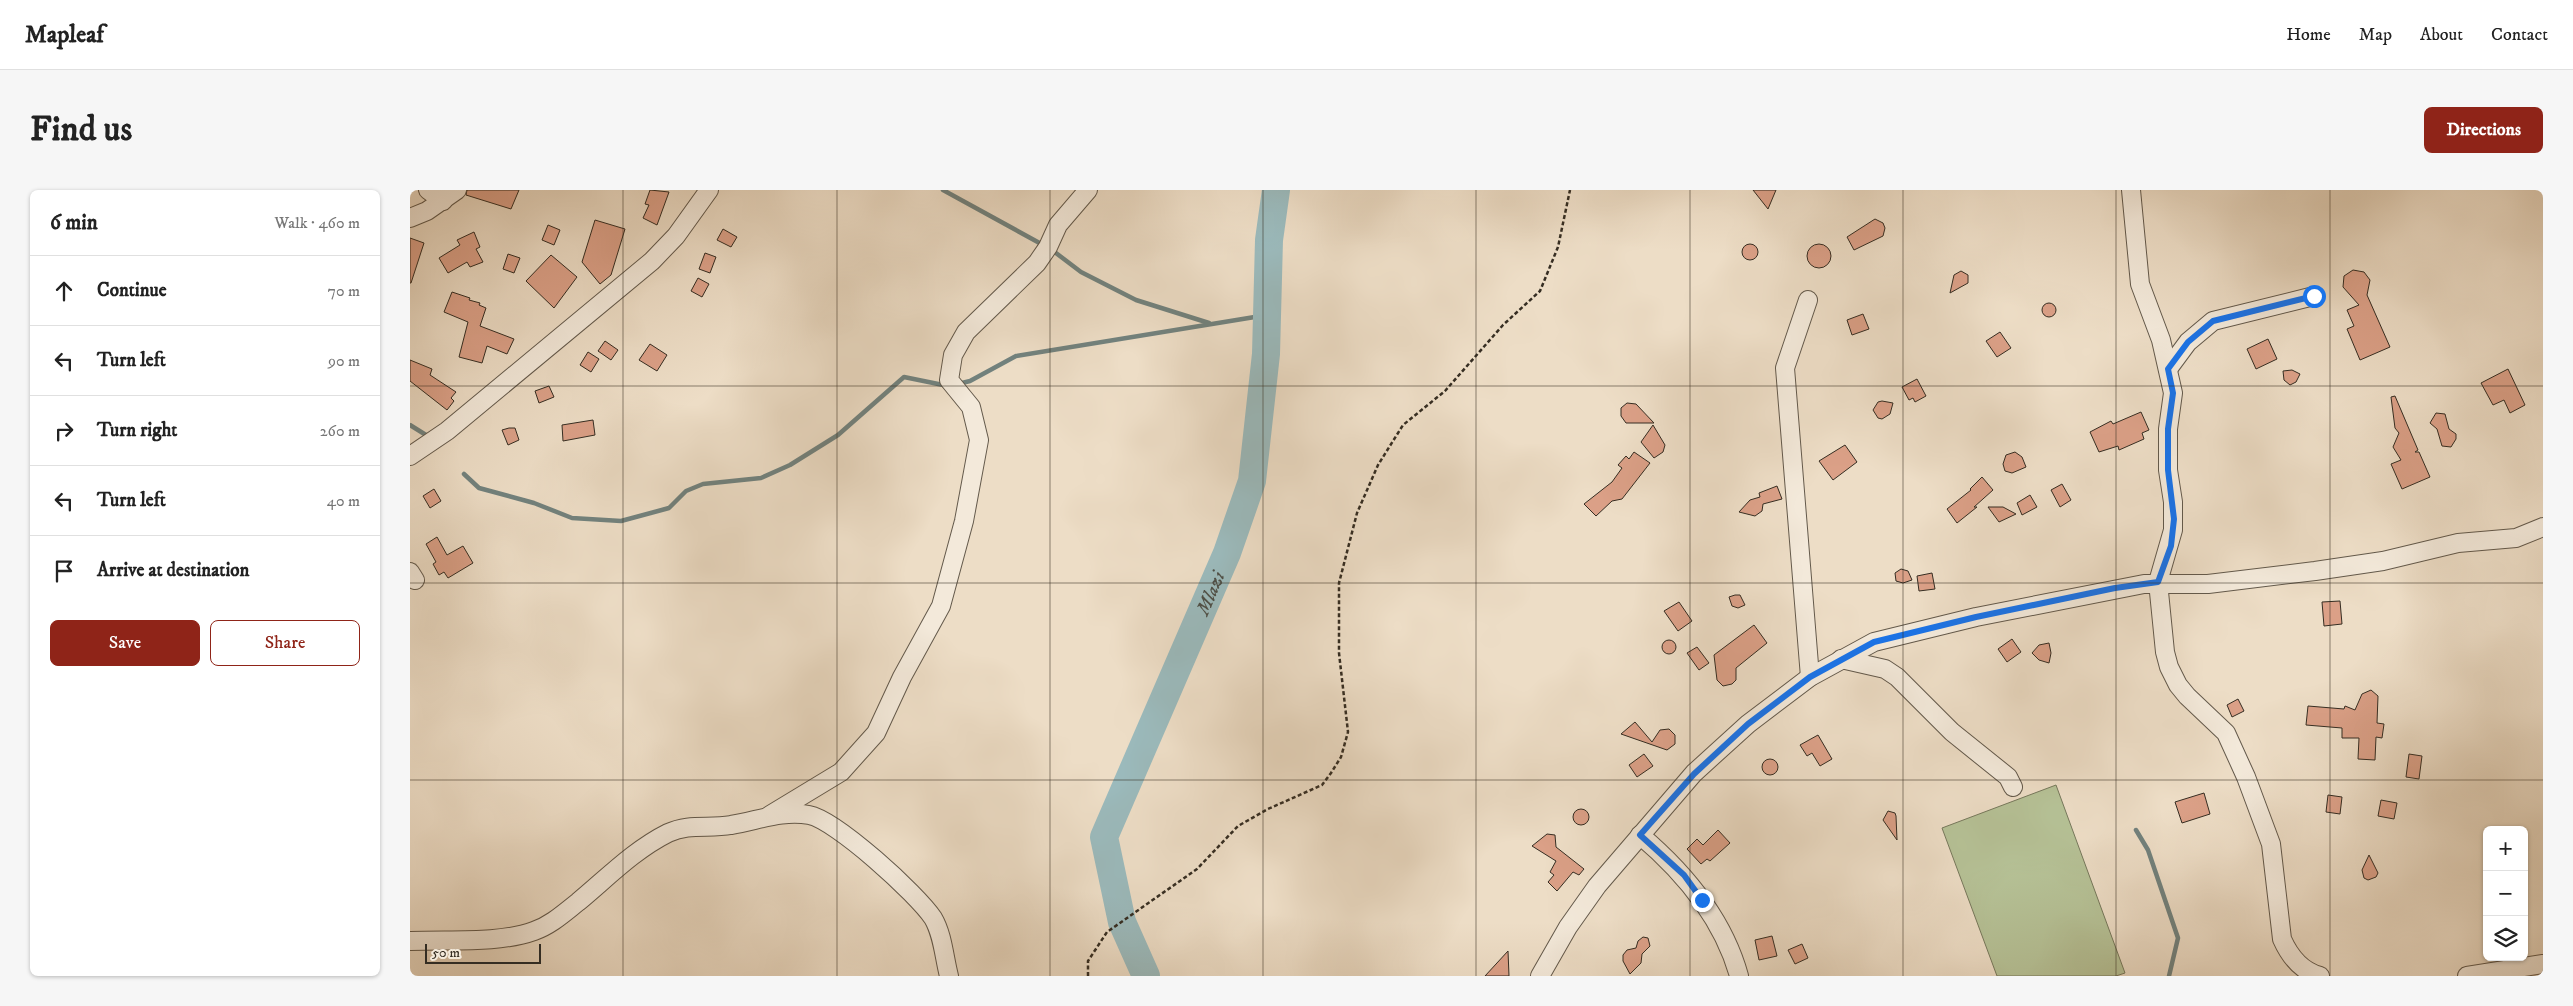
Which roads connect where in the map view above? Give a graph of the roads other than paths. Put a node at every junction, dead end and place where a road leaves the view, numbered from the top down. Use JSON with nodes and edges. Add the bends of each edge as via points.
{"nodes":[{"id":1,"x":428,"y":190,"type":"edge"},
{"id":2,"x":456,"y":190,"type":"edge"},
{"id":3,"x":709,"y":190,"type":"edge"},
{"id":4,"x":1088,"y":190,"type":"edge"},
{"id":5,"x":2131,"y":190,"type":"edge"},
{"id":6,"x":443,"y":201,"type":"junction"},
{"id":7,"x":410,"y":218,"type":"edge"},
{"id":8,"x":2314,"y":296,"type":"dead end"},
{"id":9,"x":1808,"y":300,"type":"dead end"},
{"id":10,"x":2168,"y":369,"type":"junction"},
{"id":11,"x":410,"y":456,"type":"edge"},
{"id":12,"x":2543,"y":527,"type":"edge"},
{"id":13,"x":2158,"y":582,"type":"junction"},
{"id":14,"x":1841,"y":659,"type":"junction"},
{"id":15,"x":1810,"y":677,"type":"junction"},
{"id":16,"x":2013,"y":787,"type":"dead end"},
{"id":17,"x":770,"y":815,"type":"junction"},
{"id":18,"x":1640,"y":835,"type":"junction"},
{"id":19,"x":410,"y":941,"type":"edge"},
{"id":20,"x":2543,"y":964,"type":"edge"},
{"id":21,"x":949,"y":976,"type":"edge"},
{"id":22,"x":1540,"y":976,"type":"edge"},
{"id":23,"x":1738,"y":976,"type":"edge"},
{"id":24,"x":2320,"y":976,"type":"edge"},
{"id":25,"x":2467,"y":976,"type":"edge"}],
"edges":[{"from":1,"to":6,"type":"street"},
{"from":2,"to":6,"type":"street"},
{"from":3,"to":11,"type":"street","via":[[676,236],[652,261],[447,431]]},
{"from":4,"to":17,"type":"street","via":[[1058,225],[1037,263],[966,332],[953,354],[949,380],[971,407],[979,440],[964,521],[941,606],[876,733],[841,772]]},
{"from":5,"to":10,"type":"street","via":[[2140,284]]},
{"from":6,"to":7,"type":"street"},
{"from":8,"to":10,"type":"street","via":[[2213,321],[2188,342]]},
{"from":9,"to":15,"type":"street","via":[[1785,368]]},
{"from":10,"to":13,"type":"street","via":[[2173,393],[2168,429],[2168,470],[2174,519],[2171,546]]},
{"from":12,"to":13,"type":"street","via":[[2516,538],[2458,543],[2383,561],[2316,571],[2208,584]]},
{"from":13,"to":14,"type":"street","via":[[1893,636]]},
{"from":13,"to":24,"type":"street","via":[[2165,652],[2172,676],[2187,696],[2218,723],[2232,741],[2271,844],[2286,950],[2301,967]]},
{"from":14,"to":15,"type":"street"},
{"from":14,"to":16,"type":"street","via":[[1886,669],[1897,677],[1952,732],[2008,778]]},
{"from":15,"to":18,"type":"street","via":[[1748,724],[1694,774]]},
{"from":17,"to":19,"type":"street","via":[[730,826],[695,825],[670,832],[642,848],[557,920],[534,932],[482,940]]},
{"from":17,"to":21,"type":"street","via":[[811,815],[825,820],[850,837],[912,894],[933,919]]},
{"from":18,"to":22,"type":"street","via":[[1580,908]]},
{"from":18,"to":23,"type":"street","via":[[1684,875],[1702,900],[1726,940]]},
{"from":20,"to":25,"type":"street"}]}
